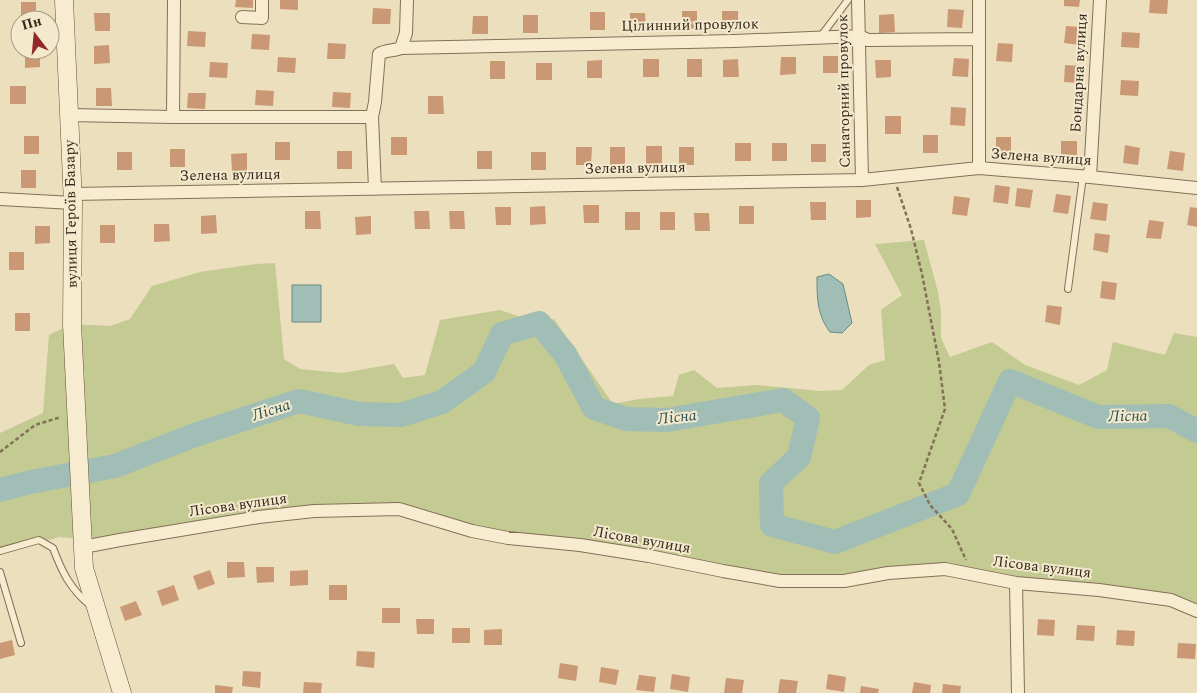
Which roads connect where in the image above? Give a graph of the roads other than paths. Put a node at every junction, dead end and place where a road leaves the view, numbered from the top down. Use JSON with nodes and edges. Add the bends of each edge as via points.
{"nodes":[{"id":1,"x":64,"y":0,"type":"edge"},
{"id":2,"x":174,"y":0,"type":"edge"},
{"id":3,"x":262,"y":0,"type":"edge"},
{"id":4,"x":407,"y":0,"type":"edge"},
{"id":5,"x":848,"y":0,"type":"edge"},
{"id":6,"x":858,"y":0,"type":"edge"},
{"id":7,"x":979,"y":0,"type":"edge"},
{"id":8,"x":1100,"y":0,"type":"edge"},
{"id":9,"x":242,"y":16,"type":"dead end"},
{"id":10,"x":859,"y":36,"type":"junction"},
{"id":11,"x":820,"y":37,"type":"junction"},
{"id":12,"x":979,"y":39,"type":"junction"},
{"id":13,"x":401,"y":48,"type":"junction"},
{"id":14,"x":68,"y":115,"type":"junction"},
{"id":15,"x":372,"y":117,"type":"junction"},
{"id":16,"x":173,"y":118,"type":"junction"},
{"id":17,"x":979,"y":168,"type":"junction"},
{"id":18,"x":1086,"y":176,"type":"junction"},
{"id":19,"x":862,"y":180,"type":"junction"},
{"id":20,"x":1197,"y":188,"type":"edge"},
{"id":21,"x":375,"y":189,"type":"junction"},
{"id":22,"x":72,"y":198,"type":"junction"},
{"id":23,"x":0,"y":199,"type":"edge"},
{"id":24,"x":1068,"y":290,"type":"dead end"},
{"id":25,"x":83,"y":547,"type":"junction"},
{"id":26,"x":0,"y":551,"type":"edge"},
{"id":27,"x":0,"y":572,"type":"edge"},
{"id":28,"x":1016,"y":583,"type":"junction"},
{"id":29,"x":1197,"y":611,"type":"edge"},
{"id":30,"x":97,"y":612,"type":"junction"},
{"id":31,"x":21,"y":643,"type":"dead end"},
{"id":32,"x":122,"y":693,"type":"edge"},
{"id":33,"x":1018,"y":693,"type":"edge"}],
"edges":[{"from":1,"to":14,"type":"main road","name":"вулиця Героїв Базару"},
{"from":2,"to":16,"type":"street"},
{"from":3,"to":9,"type":"street","via":[[262,18]]},
{"from":4,"to":13,"type":"street","via":[[406,33]]},
{"from":5,"to":11,"type":"lane"},
{"from":6,"to":10,"type":"street","name":"Санаторний провулок"},
{"from":7,"to":12,"type":"street"},
{"from":8,"to":18,"type":"street","name":"Бондарна вулиця"},
{"from":10,"to":11,"type":"street","name":"Цілинний провулок"},
{"from":10,"to":12,"type":"street","name":"Цілинний провулок","via":[[868,40]]},
{"from":10,"to":19,"type":"street","name":"Санаторний провулок"},
{"from":11,"to":13,"type":"street","name":"Цілинний провулок"},
{"from":12,"to":17,"type":"street"},
{"from":13,"to":15,"type":"street","name":"Цілинний провулок","via":[[379,54]]},
{"from":14,"to":16,"type":"street"},
{"from":14,"to":22,"type":"main road","name":"вулиця Героїв Базару"},
{"from":15,"to":16,"type":"street"},
{"from":15,"to":21,"type":"street"},
{"from":17,"to":18,"type":"street","name":"Зелена вулиця"},
{"from":17,"to":19,"type":"street","name":"Зелена вулиця"},
{"from":18,"to":20,"type":"street","name":"Зелена вулиця"},
{"from":18,"to":24,"type":"lane"},
{"from":19,"to":21,"type":"street","name":"Зелена вулиця"},
{"from":21,"to":22,"type":"street","name":"Зелена вулиця"},
{"from":22,"to":23,"type":"street","name":"Зелена вулиця"},
{"from":22,"to":25,"type":"main road","name":"вулиця Героїв Базару","via":[[72,324]]},
{"from":25,"to":28,"type":"street","name":"Лісова вулиця","via":[[314,511],[399,509],[508,538],[580,545],[780,581],[844,582],[888,573],[945,569]]},
{"from":25,"to":30,"type":"main road","via":[[84,568]]},
{"from":26,"to":30,"type":"lane","via":[[39,540],[53,548],[77,595]]},
{"from":27,"to":31,"type":"lane"},
{"from":28,"to":29,"type":"street","name":"Лісова вулиця","via":[[1171,600]]},
{"from":28,"to":33,"type":"street"},
{"from":30,"to":32,"type":"main road"}]}
